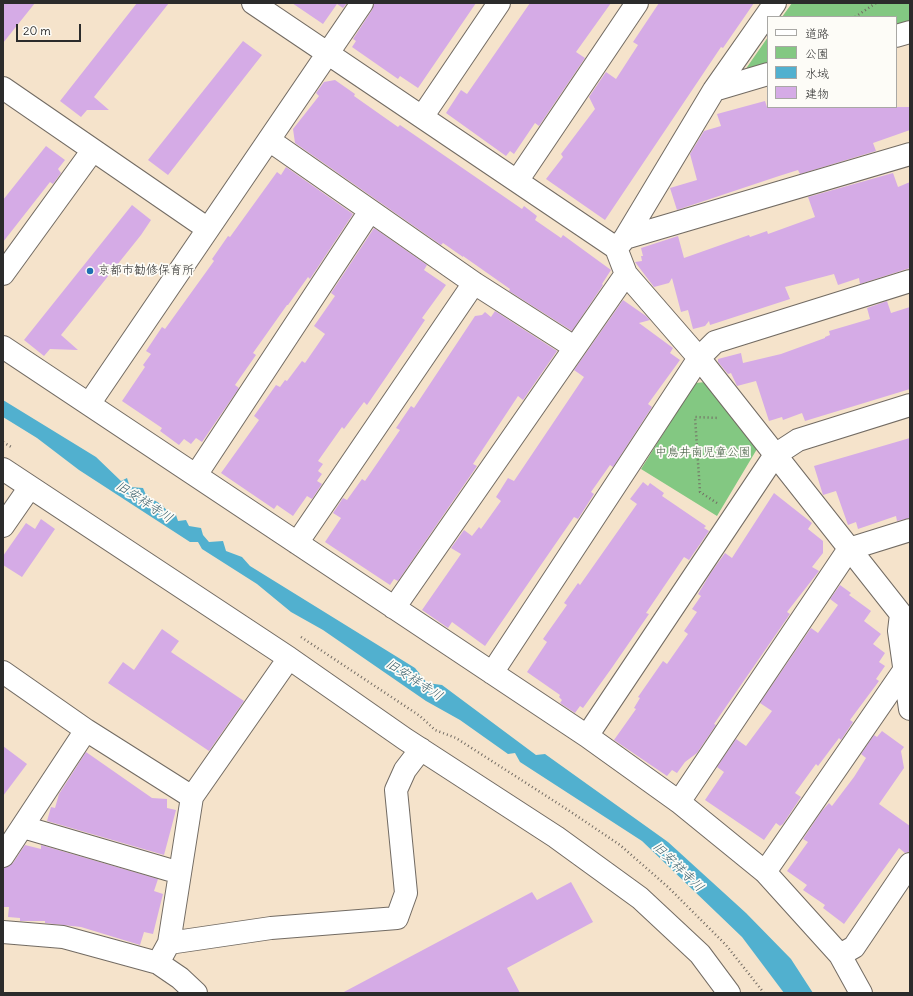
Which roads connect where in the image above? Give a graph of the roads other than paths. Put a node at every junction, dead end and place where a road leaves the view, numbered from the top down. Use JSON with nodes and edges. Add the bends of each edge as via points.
{"nodes":[{"id":1,"x":253,"y":3,"type":"edge"},
{"id":2,"x":362,"y":3,"type":"edge"},
{"id":3,"x":499,"y":3,"type":"edge"},
{"id":4,"x":637,"y":3,"type":"edge"},
{"id":5,"x":775,"y":3,"type":"edge"},
{"id":6,"x":910,"y":32,"type":"edge"},
{"id":7,"x":897,"y":36,"type":"edge"},
{"id":8,"x":328,"y":54,"type":"junction"},
{"id":9,"x":767,"y":74,"type":"edge"},
{"id":10,"x":714,"y":90,"type":"junction"},
{"id":11,"x":6,"y":96,"type":"edge"},
{"id":12,"x":422,"y":117,"type":"junction"},
{"id":13,"x":269,"y":140,"type":"junction"},
{"id":14,"x":93,"y":150,"type":"junction"},
{"id":15,"x":910,"y":154,"type":"edge"},
{"id":16,"x":517,"y":181,"type":"junction"},
{"id":17,"x":370,"y":211,"type":"junction"},
{"id":18,"x":208,"y":229,"type":"junction"},
{"id":19,"x":621,"y":243,"type":"junction"},
{"id":20,"x":3,"y":274,"type":"edge"},
{"id":21,"x":626,"y":274,"type":"junction"},
{"id":22,"x":910,"y":281,"type":"edge"},
{"id":23,"x":474,"y":283,"type":"junction"},
{"id":24,"x":3,"y":347,"type":"edge"},
{"id":25,"x":574,"y":347,"type":"junction"},
{"id":26,"x":699,"y":358,"type":"junction"},
{"id":27,"x":89,"y":404,"type":"junction"},
{"id":28,"x":910,"y":406,"type":"edge"},
{"id":29,"x":775,"y":455,"type":"junction"},
{"id":30,"x":3,"y":470,"type":"edge"},
{"id":31,"x":196,"y":475,"type":"junction"},
{"id":32,"x":30,"y":487,"type":"junction"},
{"id":33,"x":3,"y":526,"type":"edge"},
{"id":34,"x":910,"y":530,"type":"edge"},
{"id":35,"x":297,"y":543,"type":"junction"},
{"id":36,"x":849,"y":549,"type":"junction"},
{"id":37,"x":394,"y":608,"type":"junction"},
{"id":38,"x":905,"y":613,"type":"edge"},
{"id":39,"x":289,"y":658,"type":"junction"},
{"id":40,"x":905,"y":669,"type":"junction"},
{"id":41,"x":3,"y":672,"type":"edge"},
{"id":42,"x":492,"y":672,"type":"junction"},
{"id":43,"x":910,"y":709,"type":"edge"},
{"id":44,"x":86,"y":730,"type":"junction"},
{"id":45,"x":587,"y":736,"type":"junction"},
{"id":46,"x":421,"y":750,"type":"junction"},
{"id":47,"x":192,"y":797,"type":"junction"},
{"id":48,"x":679,"y":802,"type":"junction"},
{"id":49,"x":23,"y":827,"type":"junction"},
{"id":50,"x":3,"y":856,"type":"edge"},
{"id":51,"x":910,"y":864,"type":"edge"},
{"id":52,"x":765,"y":872,"type":"junction"},
{"id":53,"x":180,"y":873,"type":"junction"},
{"id":54,"x":3,"y":932,"type":"edge"},
{"id":55,"x":169,"y":943,"type":"junction"},
{"id":56,"x":840,"y":955,"type":"junction"},
{"id":57,"x":158,"y":963,"type":"junction"},
{"id":58,"x":196,"y":993,"type":"edge"},
{"id":59,"x":729,"y":993,"type":"edge"},
{"id":60,"x":861,"y":993,"type":"edge"}],
"edges":[{"from":1,"to":8,"type":"street"},
{"from":2,"to":8,"type":"street"},
{"from":3,"to":12,"type":"street"},
{"from":4,"to":16,"type":"street"},
{"from":5,"to":10,"type":"street"},
{"from":6,"to":7,"type":"street"},
{"from":8,"to":12,"type":"street"},
{"from":8,"to":13,"type":"street"},
{"from":9,"to":10,"type":"street"},
{"from":10,"to":19,"type":"street"},
{"from":11,"to":14,"type":"street"},
{"from":12,"to":16,"type":"street"},
{"from":13,"to":17,"type":"street"},
{"from":13,"to":18,"type":"street"},
{"from":14,"to":18,"type":"street"},
{"from":14,"to":20,"type":"street"},
{"from":15,"to":19,"type":"street"},
{"from":16,"to":19,"type":"street"},
{"from":17,"to":23,"type":"street"},
{"from":17,"to":31,"type":"street"},
{"from":18,"to":27,"type":"street"},
{"from":19,"to":21,"type":"street"},
{"from":21,"to":25,"type":"street"},
{"from":21,"to":26,"type":"street"},
{"from":22,"to":26,"type":"street","via":[[715,342]]},
{"from":23,"to":25,"type":"street"},
{"from":23,"to":35,"type":"street"},
{"from":24,"to":27,"type":"street"},
{"from":25,"to":37,"type":"street"},
{"from":26,"to":29,"type":"street"},
{"from":26,"to":42,"type":"street"},
{"from":27,"to":31,"type":"street"},
{"from":28,"to":29,"type":"street","via":[[798,440]]},
{"from":29,"to":36,"type":"street"},
{"from":29,"to":45,"type":"street"},
{"from":30,"to":32,"type":"street"},
{"from":31,"to":35,"type":"street"},
{"from":32,"to":33,"type":"street"},
{"from":32,"to":39,"type":"street"},
{"from":34,"to":36,"type":"street"},
{"from":35,"to":37,"type":"street"},
{"from":36,"to":38,"type":"street"},
{"from":36,"to":48,"type":"street"},
{"from":37,"to":42,"type":"street"},
{"from":38,"to":40,"type":"street","via":[[899,632]]},
{"from":39,"to":46,"type":"street"},
{"from":39,"to":47,"type":"street"},
{"from":40,"to":43,"type":"street"},
{"from":40,"to":52,"type":"street"},
{"from":41,"to":44,"type":"street"},
{"from":42,"to":45,"type":"street"},
{"from":44,"to":47,"type":"street"},
{"from":44,"to":49,"type":"street"},
{"from":45,"to":48,"type":"street"},
{"from":46,"to":55,"type":"street","via":[[405,770],[396,790],[406,893],[397,918],[271,928]]},
{"from":46,"to":59,"type":"street","via":[[556,837],[640,898],[700,954]]},
{"from":47,"to":53,"type":"street"},
{"from":48,"to":52,"type":"street"},
{"from":49,"to":50,"type":"street"},
{"from":49,"to":53,"type":"street"},
{"from":51,"to":56,"type":"street","via":[[854,947]]},
{"from":52,"to":56,"type":"street"},
{"from":53,"to":55,"type":"street"},
{"from":54,"to":57,"type":"street","via":[[63,938]]},
{"from":55,"to":57,"type":"street"},
{"from":56,"to":60,"type":"street"},
{"from":57,"to":58,"type":"street"}]}
